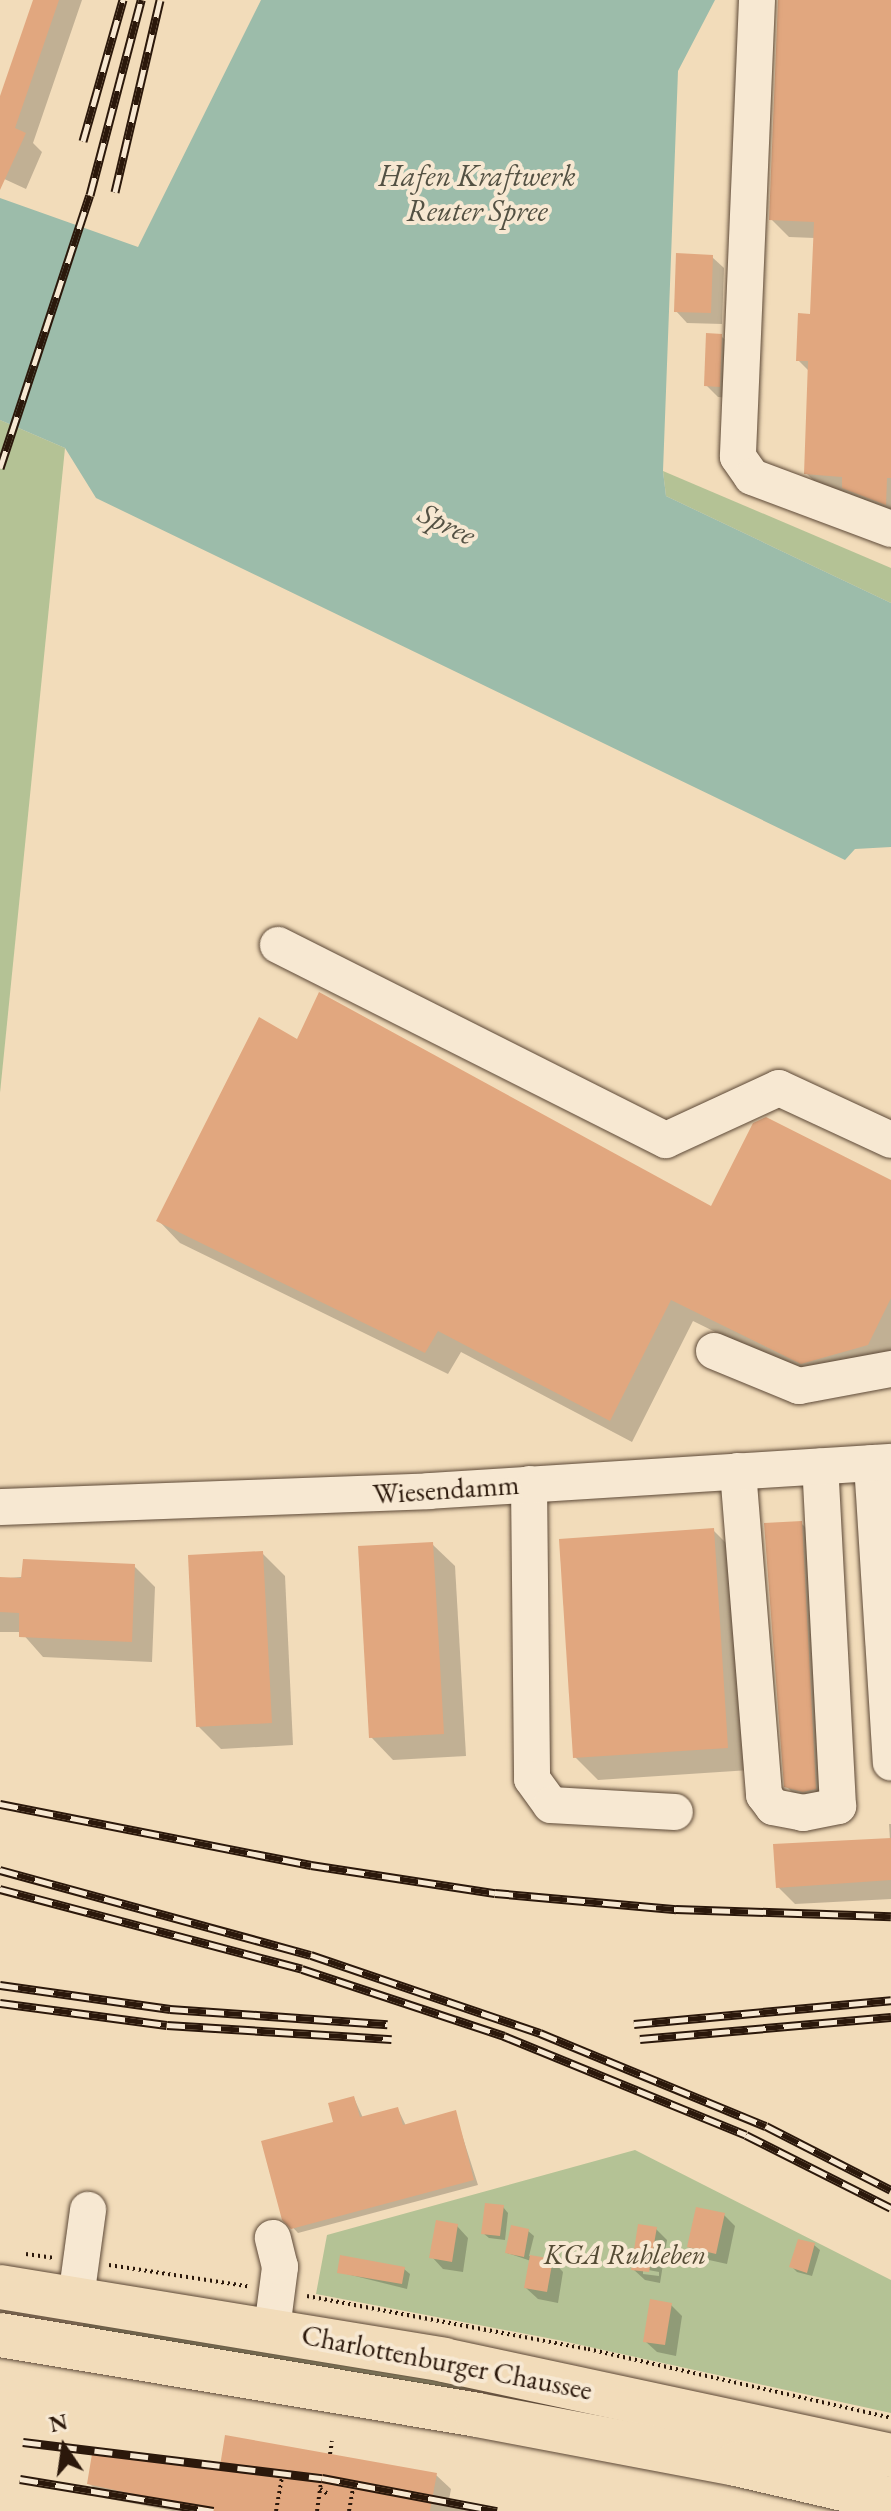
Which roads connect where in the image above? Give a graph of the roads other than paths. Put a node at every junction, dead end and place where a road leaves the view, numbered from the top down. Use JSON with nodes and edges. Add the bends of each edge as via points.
{"nodes":[{"id":1,"x":757,"y":0,"type":"edge"},
{"id":2,"x":891,"y":529,"type":"edge"},
{"id":3,"x":278,"y":945,"type":"dead end"},
{"id":4,"x":891,"y":1140,"type":"edge"},
{"id":5,"x":714,"y":1351,"type":"dead end"},
{"id":6,"x":891,"y":1369,"type":"edge"},
{"id":7,"x":882,"y":1462,"type":"edge"},
{"id":8,"x":820,"y":1466,"type":"junction"},
{"id":9,"x":738,"y":1471,"type":"junction"},
{"id":10,"x":529,"y":1484,"type":"junction"},
{"id":11,"x":0,"y":1507,"type":"edge"},
{"id":12,"x":891,"y":1762,"type":"edge"},
{"id":13,"x":675,"y":1812,"type":"dead end"},
{"id":14,"x":88,"y":2210,"type":"dead end"},
{"id":15,"x":273,"y":2238,"type":"dead end"},
{"id":16,"x":0,"y":2289,"type":"edge"},
{"id":17,"x":76,"y":2298,"type":"junction"},
{"id":18,"x":272,"y":2329,"type":"junction"},
{"id":19,"x":0,"y":2335,"type":"edge"},
{"id":20,"x":582,"y":2387,"type":"junction"},
{"id":21,"x":573,"y":2433,"type":"junction"},
{"id":22,"x":891,"y":2456,"type":"edge"},
{"id":23,"x":891,"y":2500,"type":"edge"}],
"edges":[{"from":1,"to":2,"type":"street","via":[[738,457],[752,477]]},
{"from":3,"to":4,"type":"street","via":[[666,1140],[779,1088]]},
{"from":5,"to":6,"type":"street","via":[[799,1386]]},
{"from":7,"to":8,"type":"street","name":"Wiesendamm"},
{"from":7,"to":12,"type":"street"},
{"from":8,"to":9,"type":"street","name":"Wiesendamm"},
{"from":8,"to":9,"type":"street","via":[[838,1806],[803,1813],[773,1807],[764,1795]]},
{"from":9,"to":10,"type":"street","name":"Wiesendamm"},
{"from":10,"to":11,"type":"street","name":"Wiesendamm","via":[[174,1504]]},
{"from":10,"to":13,"type":"street","via":[[532,1779],[551,1805]]},
{"from":14,"to":17,"type":"street"},
{"from":15,"to":18,"type":"street","via":[[280,2267]]},
{"from":16,"to":17,"type":"main road","name":"Charlottenburger Chaussee"},
{"from":17,"to":18,"type":"main road","name":"Charlottenburger Chaussee"},
{"from":18,"to":20,"type":"main road","name":"Charlottenburger Chaussee"},
{"from":19,"to":21,"type":"main road","name":"Charlottenburger Chaussee"},
{"from":20,"to":21,"type":"street"},
{"from":20,"to":22,"type":"main road","name":"Charlottenburger Chaussee"},
{"from":21,"to":23,"type":"main road","name":"Charlottenburger Chaussee"}]}
